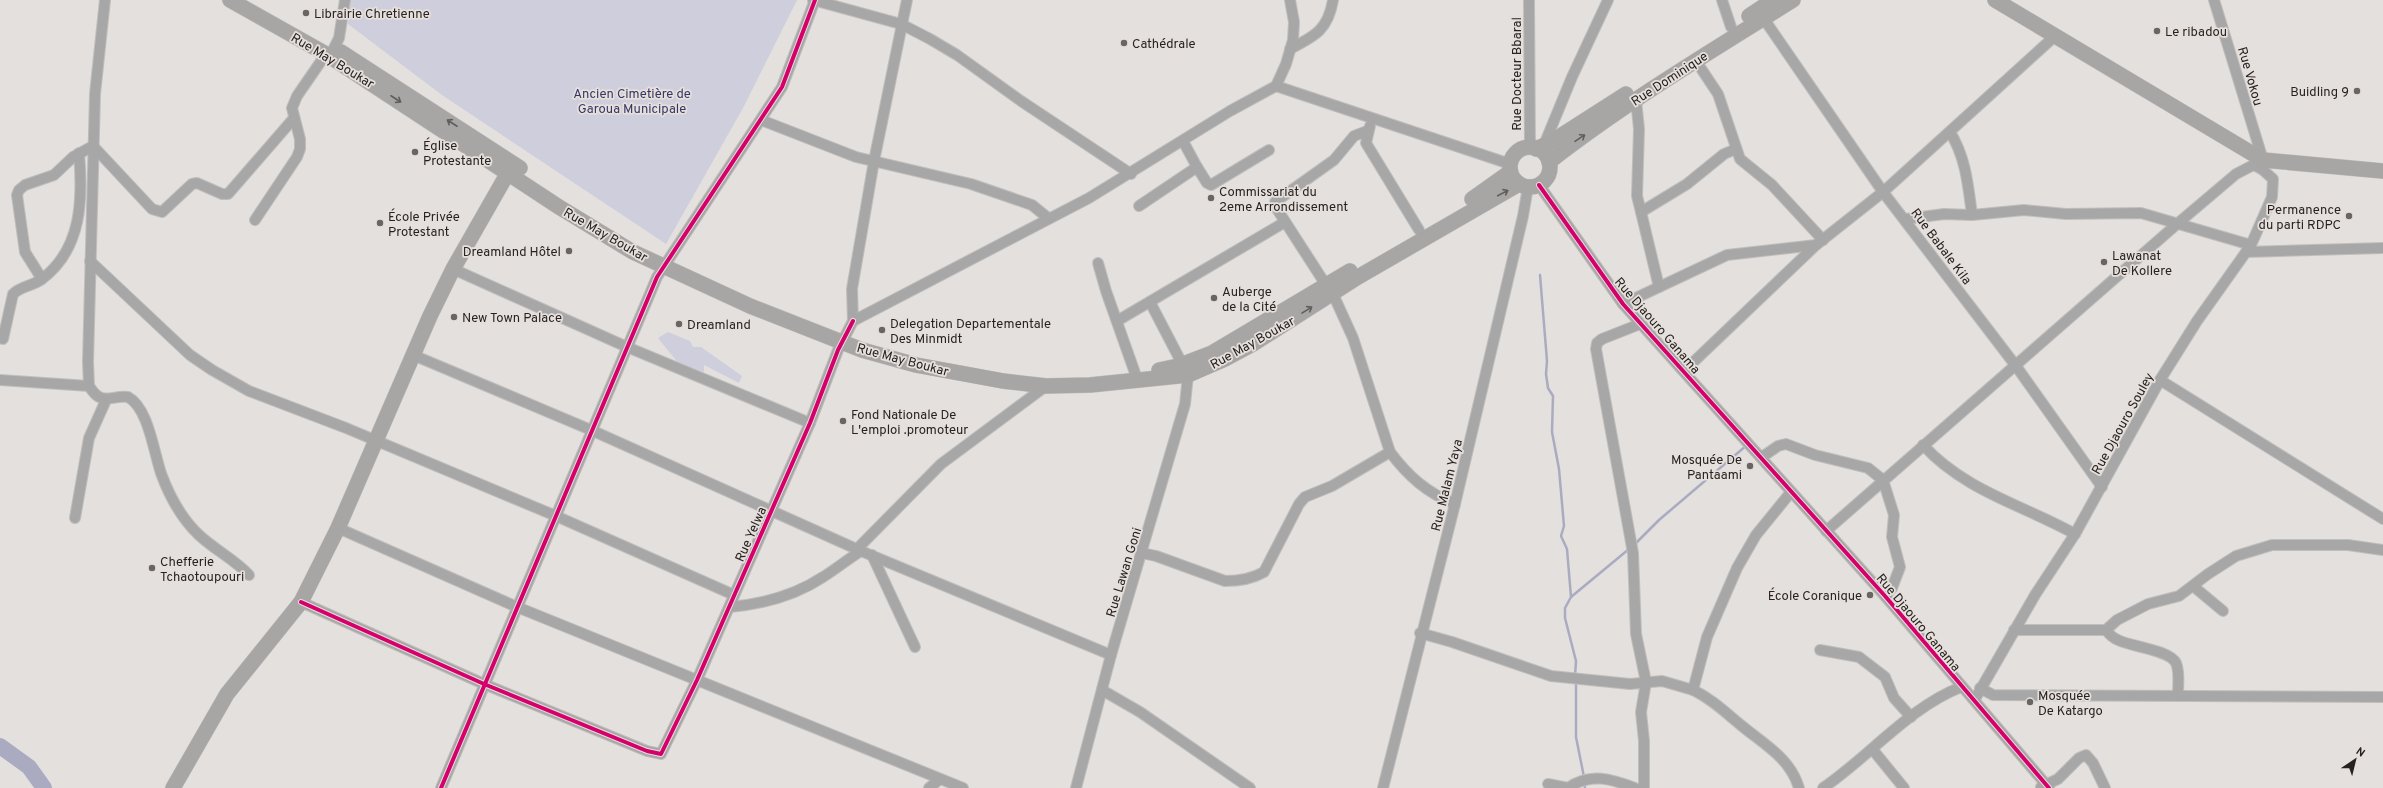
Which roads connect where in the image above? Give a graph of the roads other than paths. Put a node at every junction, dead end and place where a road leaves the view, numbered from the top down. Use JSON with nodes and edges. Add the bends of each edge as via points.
{"nodes":[{"id":1,"x":105,"y":0,"type":"edge"},
{"id":2,"x":230,"y":0,"type":"edge"},
{"id":3,"x":250,"y":0,"type":"edge"},
{"id":4,"x":345,"y":0,"type":"edge"},
{"id":5,"x":814,"y":0,"type":"edge"},
{"id":6,"x":906,"y":0,"type":"edge"},
{"id":7,"x":1290,"y":0,"type":"edge"},
{"id":8,"x":1333,"y":0,"type":"edge"},
{"id":9,"x":1529,"y":0,"type":"edge"},
{"id":10,"x":1608,"y":0,"type":"edge"},
{"id":11,"x":1722,"y":0,"type":"edge"},
{"id":12,"x":1774,"y":0,"type":"edge"},
{"id":13,"x":1794,"y":0,"type":"edge"},
{"id":14,"x":1995,"y":0,"type":"edge"},
{"id":15,"x":2214,"y":0,"type":"edge"},
{"id":16,"x":1757,"y":19,"type":"junction"},
{"id":17,"x":901,"y":24,"type":"junction"},
{"id":18,"x":1731,"y":27,"type":"junction"},
{"id":19,"x":2055,"y":36,"type":"junction"},
{"id":20,"x":1290,"y":49,"type":"junction"},
{"id":21,"x":330,"y":51,"type":"junction"},
{"id":22,"x":1696,"y":61,"type":"junction"},
{"id":23,"x":1276,"y":86,"type":"junction"},
{"id":24,"x":1636,"y":100,"type":"junction"},
{"id":25,"x":294,"y":118,"type":"junction"},
{"id":26,"x":1373,"y":118,"type":"junction"},
{"id":27,"x":761,"y":120,"type":"junction"},
{"id":28,"x":1367,"y":131,"type":"junction"},
{"id":29,"x":1950,"y":132,"type":"junction"},
{"id":30,"x":1183,"y":141,"type":"junction"},
{"id":31,"x":93,"y":146,"type":"junction"},
{"id":32,"x":1537,"y":147,"type":"junction"},
{"id":33,"x":1736,"y":149,"type":"junction"},
{"id":34,"x":1270,"y":150,"type":"dead end"},
{"id":35,"x":79,"y":153,"type":"junction"},
{"id":36,"x":874,"y":161,"type":"junction"},
{"id":37,"x":1549,"y":162,"type":"junction"},
{"id":38,"x":2259,"y":162,"type":"junction"},
{"id":39,"x":1197,"y":167,"type":"junction"},
{"id":40,"x":510,"y":168,"type":"junction"},
{"id":41,"x":2383,"y":170,"type":"edge"},
{"id":42,"x":1131,"y":174,"type":"junction"},
{"id":43,"x":1521,"y":179,"type":"junction"},
{"id":44,"x":1883,"y":192,"type":"junction"},
{"id":45,"x":1139,"y":206,"type":"dead end"},
{"id":46,"x":1641,"y":212,"type":"junction"},
{"id":47,"x":1972,"y":215,"type":"junction"},
{"id":48,"x":1048,"y":218,"type":"junction"},
{"id":49,"x":1906,"y":219,"type":"junction"},
{"id":50,"x":255,"y":220,"type":"dead end"},
{"id":51,"x":1285,"y":222,"type":"junction"},
{"id":52,"x":2177,"y":224,"type":"junction"},
{"id":53,"x":1419,"y":230,"type":"junction"},
{"id":54,"x":1820,"y":243,"type":"junction"},
{"id":55,"x":2383,"y":248,"type":"edge"},
{"id":56,"x":2248,"y":249,"type":"junction"},
{"id":57,"x":90,"y":261,"type":"junction"},
{"id":58,"x":666,"y":262,"type":"junction"},
{"id":59,"x":1098,"y":263,"type":"dead end"},
{"id":60,"x":453,"y":269,"type":"junction"},
{"id":61,"x":42,"y":279,"type":"junction"},
{"id":62,"x":1659,"y":287,"type":"junction"},
{"id":63,"x":1330,"y":289,"type":"junction"},
{"id":64,"x":1150,"y":302,"type":"junction"},
{"id":65,"x":1623,"y":304,"type":"junction"},
{"id":66,"x":1117,"y":320,"type":"junction"},
{"id":67,"x":853,"y":321,"type":"junction"},
{"id":68,"x":1640,"y":324,"type":"junction"},
{"id":69,"x":844,"y":338,"type":"junction"},
{"id":70,"x":3,"y":339,"type":"dead end"},
{"id":71,"x":627,"y":347,"type":"junction"},
{"id":72,"x":413,"y":355,"type":"junction"},
{"id":73,"x":2016,"y":366,"type":"junction"},
{"id":74,"x":1185,"y":370,"type":"junction"},
{"id":75,"x":1684,"y":371,"type":"junction"},
{"id":76,"x":1135,"y":373,"type":"junction"},
{"id":77,"x":0,"y":380,"type":"edge"},
{"id":78,"x":2160,"y":380,"type":"junction"},
{"id":79,"x":89,"y":386,"type":"junction"},
{"id":80,"x":1046,"y":386,"type":"junction"},
{"id":81,"x":106,"y":400,"type":"junction"},
{"id":82,"x":810,"y":423,"type":"junction"},
{"id":83,"x":591,"y":430,"type":"junction"},
{"id":84,"x":376,"y":441,"type":"junction"},
{"id":85,"x":1923,"y":445,"type":"junction"},
{"id":86,"x":1390,"y":452,"type":"junction"},
{"id":87,"x":1759,"y":454,"type":"junction"},
{"id":88,"x":1883,"y":480,"type":"junction"},
{"id":89,"x":2102,"y":487,"type":"junction"},
{"id":90,"x":1791,"y":492,"type":"junction"},
{"id":91,"x":1455,"y":504,"type":"junction"},
{"id":92,"x":772,"y":510,"type":"junction"},
{"id":93,"x":556,"y":516,"type":"junction"},
{"id":94,"x":75,"y":518,"type":"dead end"},
{"id":95,"x":2383,"y":519,"type":"edge"},
{"id":96,"x":338,"y":528,"type":"junction"},
{"id":97,"x":1826,"y":531,"type":"junction"},
{"id":98,"x":2075,"y":534,"type":"junction"},
{"id":99,"x":859,"y":550,"type":"junction"},
{"id":100,"x":2383,"y":550,"type":"edge"},
{"id":101,"x":1142,"y":554,"type":"junction"},
{"id":102,"x":872,"y":555,"type":"junction"},
{"id":103,"x":250,"y":574,"type":"dead end"},
{"id":104,"x":2193,"y":586,"type":"junction"},
{"id":105,"x":734,"y":595,"type":"junction"},
{"id":106,"x":1885,"y":596,"type":"junction"},
{"id":107,"x":301,"y":602,"type":"junction"},
{"id":108,"x":517,"y":607,"type":"junction"},
{"id":109,"x":730,"y":607,"type":"junction"},
{"id":110,"x":2223,"y":611,"type":"dead end"},
{"id":111,"x":2014,"y":630,"type":"junction"},
{"id":112,"x":2106,"y":630,"type":"junction"},
{"id":113,"x":1420,"y":633,"type":"junction"},
{"id":114,"x":915,"y":647,"type":"dead end"},
{"id":115,"x":1820,"y":650,"type":"dead end"},
{"id":116,"x":1111,"y":655,"type":"junction"},
{"id":117,"x":697,"y":680,"type":"junction"},
{"id":118,"x":1646,"y":682,"type":"junction"},
{"id":119,"x":484,"y":684,"type":"junction"},
{"id":120,"x":1961,"y":686,"type":"junction"},
{"id":121,"x":1980,"y":688,"type":"junction"},
{"id":122,"x":1102,"y":690,"type":"junction"},
{"id":123,"x":1692,"y":690,"type":"junction"},
{"id":124,"x":2178,"y":694,"type":"junction"},
{"id":125,"x":2383,"y":697,"type":"edge"},
{"id":126,"x":1975,"y":699,"type":"junction"},
{"id":127,"x":1910,"y":717,"type":"junction"},
{"id":128,"x":1873,"y":750,"type":"junction"},
{"id":129,"x":940,"y":779,"type":"junction"},
{"id":130,"x":1548,"y":784,"type":"dead end"},
{"id":131,"x":2045,"y":787,"type":"edge"},
{"id":132,"x":173,"y":788,"type":"edge"},
{"id":133,"x":441,"y":788,"type":"edge"},
{"id":134,"x":929,"y":788,"type":"edge"},
{"id":135,"x":963,"y":788,"type":"edge"},
{"id":136,"x":1076,"y":788,"type":"edge"},
{"id":137,"x":1250,"y":788,"type":"edge"},
{"id":138,"x":1382,"y":788,"type":"edge"},
{"id":139,"x":1635,"y":788,"type":"edge"},
{"id":140,"x":1644,"y":788,"type":"edge"},
{"id":141,"x":1799,"y":788,"type":"edge"},
{"id":142,"x":1823,"y":788,"type":"edge"},
{"id":143,"x":1904,"y":788,"type":"edge"},
{"id":144,"x":2104,"y":788,"type":"edge"}],
"edges":[{"from":1,"to":31,"type":"street","via":[[95,94]]},
{"from":2,"to":21,"type":"main road","name":"Rue May Boukar"},
{"from":3,"to":21,"type":"main road","name":"Rue May Boukar"},
{"from":4,"to":21,"type":"street","via":[[339,38]]},
{"from":5,"to":17,"type":"street"},
{"from":5,"to":27,"type":"street","via":[[788,76]]},
{"from":6,"to":17,"type":"street"},
{"from":7,"to":20,"type":"street","via":[[1294,30]]},
{"from":8,"to":20,"type":"street","via":[[1330,14],[1322,29],[1315,36]]},
{"from":9,"to":32,"type":"street","name":"Rue Docteur Bbaral"},
{"from":10,"to":32,"type":"street"},
{"from":11,"to":18,"type":"street"},
{"from":12,"to":16,"type":"main road","name":"Rue Dominique"},
{"from":13,"to":16,"type":"main road","name":"Rue Dominique"},
{"from":14,"to":19,"type":"main road"},
{"from":15,"to":38,"type":"street","name":"Rue Vokou"},
{"from":16,"to":18,"type":"main road","name":"Rue Dominique"},
{"from":16,"to":22,"type":"main road","name":"Rue Dominique"},
{"from":16,"to":44,"type":"street","name":"Rue Babale Kila"},
{"from":17,"to":36,"type":"street"},
{"from":17,"to":42,"type":"street","via":[[957,55]]},
{"from":18,"to":32,"type":"main road","name":"Rue Dominique"},
{"from":19,"to":29,"type":"street"},
{"from":19,"to":38,"type":"main road"},
{"from":20,"to":23,"type":"street"},
{"from":21,"to":25,"type":"street","via":[[297,96],[292,110]]},
{"from":21,"to":40,"type":"main road","name":"Rue May Boukar"},
{"from":22,"to":24,"type":"main road","name":"Rue Dominique"},
{"from":22,"to":33,"type":"street","via":[[1718,94]]},
{"from":23,"to":26,"type":"street"},
{"from":23,"to":30,"type":"street"},
{"from":37,"to":24,"type":"main road","name":"Rue Dominique","one_way":true,"via":[[1573,142]]},
{"from":24,"to":46,"type":"street","via":[[1640,129],[1637,196]]},
{"from":25,"to":31,"type":"street","via":[[228,194],[222,194],[197,183],[192,184],[162,212],[152,209]]},
{"from":25,"to":50,"type":"street","via":[[300,139],[297,158]]},
{"from":26,"to":28,"type":"street"},
{"from":26,"to":43,"type":"street"},
{"from":27,"to":36,"type":"street","via":[[826,147]]},
{"from":27,"to":58,"type":"street"},
{"from":28,"to":51,"type":"street","via":[[1354,136],[1334,160],[1275,202]]},
{"from":28,"to":53,"type":"street","via":[[1366,143]]},
{"from":29,"to":44,"type":"street"},
{"from":29,"to":47,"type":"street","via":[[1960,148],[1967,174]]},
{"from":30,"to":39,"type":"street"},
{"from":30,"to":42,"type":"street"},
{"from":31,"to":35,"type":"street"},
{"from":31,"to":57,"type":"street"},
{"from":32,"to":37,"type":"main road"},
{"from":32,"to":43,"type":"main road","name":"Rue Dominique","via":[[1517,152]]},
{"from":33,"to":46,"type":"street","via":[[1724,154],[1686,184]]},
{"from":33,"to":54,"type":"street","via":[[1740,159],[1772,185]]},
{"from":34,"to":39,"type":"street","via":[[1211,185]]},
{"from":35,"to":61,"type":"street","via":[[79,211],[75,237],[66,253]]},
{"from":35,"to":61,"type":"street","via":[[54,175],[25,185],[17,195],[25,252]]},
{"from":36,"to":48,"type":"street","via":[[971,184],[1032,206],[1041,210]]},
{"from":36,"to":67,"type":"street","via":[[852,289]]},
{"from":37,"to":43,"type":"main road","via":[[1548,175]]},
{"from":38,"to":41,"type":"main road"},
{"from":38,"to":52,"type":"street","via":[[2236,174]]},
{"from":38,"to":56,"type":"street","name":"Rue Djaouro Souley","via":[[2273,179],[2272,197]]},
{"from":39,"to":45,"type":"street"},
{"from":40,"to":58,"type":"main road","name":"Rue May Boukar","via":[[602,234]]},
{"from":40,"to":60,"type":"main road"},
{"from":42,"to":48,"type":"street"},
{"from":43,"to":53,"type":"main road","name":"Rue May Boukar","via":[[1490,188]]},
{"from":63,"to":43,"type":"main road","name":"Rue May Boukar","one_way":true,"via":[[1358,277]]},
{"from":43,"to":65,"type":"street","name":"Rue Djaouro Ganama"},
{"from":43,"to":91,"type":"street","name":"Rue Malam Yaya","via":[[1523,216]]},
{"from":44,"to":49,"type":"street","name":"Rue Babale Kila"},
{"from":44,"to":54,"type":"street"},
{"from":46,"to":62,"type":"street"},
{"from":47,"to":49,"type":"street","via":[[1944,214]]},
{"from":47,"to":52,"type":"street","via":[[2024,210],[2066,214],[2141,213]]},
{"from":48,"to":67,"type":"street"},
{"from":49,"to":73,"type":"street","name":"Rue Babale Kila"},
{"from":51,"to":63,"type":"street"},
{"from":51,"to":64,"type":"street"},
{"from":52,"to":56,"type":"street"},
{"from":52,"to":73,"type":"street"},
{"from":53,"to":63,"type":"main road","name":"Rue May Boukar"},
{"from":54,"to":62,"type":"street","via":[[1727,254]]},
{"from":54,"to":75,"type":"street"},
{"from":55,"to":56,"type":"street"},
{"from":56,"to":78,"type":"street","name":"Rue Djaouro Souley","via":[[2197,321]]},
{"from":57,"to":79,"type":"street"},
{"from":57,"to":84,"type":"street","via":[[185,350],[212,370],[250,391]]},
{"from":58,"to":69,"type":"main road","name":"Rue May Boukar","via":[[750,306]]},
{"from":58,"to":71,"type":"street"},
{"from":59,"to":66,"type":"street"},
{"from":60,"to":71,"type":"street"},
{"from":60,"to":72,"type":"main road"},
{"from":61,"to":70,"type":"street","via":[[12,294]]},
{"from":62,"to":65,"type":"street"},
{"from":63,"to":74,"type":"main road","name":"Rue May Boukar","via":[[1253,344],[1226,359]]},
{"from":63,"to":86,"type":"street","via":[[1351,333]]},
{"from":64,"to":66,"type":"street"},
{"from":64,"to":74,"type":"street"},
{"from":65,"to":68,"type":"street","name":"Rue Djaouro Ganama"},
{"from":66,"to":76,"type":"street"},
{"from":67,"to":69,"type":"street","name":"Rue Yelwa"},
{"from":68,"to":75,"type":"street","name":"Rue Djaouro Ganama"},
{"from":68,"to":118,"type":"street","via":[[1602,339],[1597,343],[1596,349],[1633,554],[1636,634]]},
{"from":69,"to":76,"type":"main road","name":"Rue May Boukar","via":[[939,361],[1024,377]]},
{"from":69,"to":80,"type":"main road","name":"Rue May Boukar","via":[[916,365],[965,375]]},
{"from":69,"to":82,"type":"street","name":"Rue Yelwa"},
{"from":71,"to":82,"type":"street"},
{"from":71,"to":83,"type":"street"},
{"from":72,"to":83,"type":"street"},
{"from":72,"to":84,"type":"main road"},
{"from":73,"to":85,"type":"street"},
{"from":73,"to":89,"type":"street","name":"Rue Babale Kila"},
{"from":74,"to":76,"type":"main road","name":"Rue May Boukar"},
{"from":74,"to":80,"type":"main road","name":"Rue May Boukar","via":[[1123,383]]},
{"from":74,"to":101,"type":"street","name":"Rue Lawan Goni","via":[[1185,404]]},
{"from":75,"to":87,"type":"street","name":"Rue Djaouro Ganama"},
{"from":77,"to":79,"type":"street"},
{"from":78,"to":89,"type":"street","name":"Rue Djaouro Souley"},
{"from":78,"to":95,"type":"street"},
{"from":79,"to":81,"type":"street","via":[[96,395]]},
{"from":80,"to":99,"type":"street","via":[[941,464]]},
{"from":81,"to":94,"type":"street","via":[[89,438]]},
{"from":81,"to":103,"type":"street","via":[[128,397],[139,406],[162,476],[180,510],[199,535]]},
{"from":82,"to":92,"type":"street","name":"Rue Yelwa"},
{"from":83,"to":92,"type":"street"},
{"from":83,"to":93,"type":"street"},
{"from":84,"to":93,"type":"street"},
{"from":84,"to":96,"type":"main road"},
{"from":85,"to":88,"type":"street"},
{"from":85,"to":98,"type":"street","via":[[1938,462],[1971,484]]},
{"from":86,"to":91,"type":"street","via":[[1404,471],[1424,489]]},
{"from":86,"to":101,"type":"street","via":[[1332,486],[1305,497],[1267,566],[1256,576],[1225,581],[1156,556]]},
{"from":87,"to":88,"type":"street","via":[[1786,444],[1815,455],[1868,468]]},
{"from":87,"to":90,"type":"street","name":"Rue Djaouro Ganama"},
{"from":88,"to":97,"type":"street"},
{"from":88,"to":106,"type":"street","via":[[1894,515],[1892,537],[1900,567],[1892,588]]},
{"from":89,"to":98,"type":"street","name":"Rue Djaouro Souley"},
{"from":90,"to":97,"type":"street","name":"Rue Djaouro Ganama"},
{"from":90,"to":123,"type":"street","via":[[1764,524],[1737,568],[1707,637]]},
{"from":91,"to":113,"type":"street","name":"Rue Malam Yaya"},
{"from":92,"to":99,"type":"street"},
{"from":92,"to":105,"type":"street","name":"Rue Yelwa"},
{"from":93,"to":105,"type":"street"},
{"from":93,"to":108,"type":"street"},
{"from":96,"to":107,"type":"main road"},
{"from":96,"to":108,"type":"street"},
{"from":97,"to":106,"type":"street","name":"Rue Djaouro Ganama"},
{"from":98,"to":111,"type":"street","name":"Rue Djaouro Souley"},
{"from":99,"to":102,"type":"street"},
{"from":99,"to":109,"type":"street","via":[[822,578],[803,588],[758,604]]},
{"from":100,"to":104,"type":"street","via":[[2348,546],[2272,545],[2236,556]]},
{"from":101,"to":116,"type":"street","name":"Rue Lawan Goni"},
{"from":102,"to":114,"type":"street"},
{"from":102,"to":116,"type":"street"},
{"from":104,"to":110,"type":"street"},
{"from":104,"to":112,"type":"street","via":[[2179,596],[2148,604],[2117,620]]},
{"from":105,"to":109,"type":"street","name":"Rue Yelwa"},
{"from":106,"to":120,"type":"street","name":"Rue Djaouro Ganama"},
{"from":107,"to":119,"type":"street"},
{"from":107,"to":132,"type":"main road","via":[[227,694]]},
{"from":108,"to":117,"type":"street"},
{"from":108,"to":119,"type":"street"},
{"from":109,"to":117,"type":"street","name":"Rue Yelwa"},
{"from":111,"to":112,"type":"street"},
{"from":111,"to":121,"type":"street","name":"Rue Djaouro Souley"},
{"from":112,"to":124,"type":"street","via":[[2116,639],[2167,654],[2174,659],[2177,665]]},
{"from":113,"to":118,"type":"street","via":[[1551,676],[1630,684]]},
{"from":113,"to":138,"type":"street","name":"Rue Malam Yaya"},
{"from":115,"to":127,"type":"street","via":[[1859,657],[1885,678],[1894,698]]},
{"from":116,"to":122,"type":"street","name":"Rue Lawan Goni"},
{"from":117,"to":119,"type":"street","name":"Rue Yelwa","via":[[661,754],[646,751]]},
{"from":117,"to":129,"type":"street"},
{"from":118,"to":123,"type":"street","via":[[1672,683]]},
{"from":118,"to":140,"type":"street","via":[[1641,712]]},
{"from":119,"to":133,"type":"street"},
{"from":120,"to":126,"type":"street","name":"Rue Djaouro Ganama"},
{"from":120,"to":127,"type":"street","via":[[1943,694]]},
{"from":121,"to":124,"type":"street","via":[[1993,695]]},
{"from":121,"to":126,"type":"street","name":"Rue Djaouro Souley"},
{"from":122,"to":136,"type":"street","name":"Rue Lawan Goni"},
{"from":122,"to":137,"type":"street","via":[[1140,712]]},
{"from":123,"to":141,"type":"street","via":[[1710,699],[1776,751],[1788,765]]},
{"from":124,"to":125,"type":"street"},
{"from":126,"to":131,"type":"street","name":"Rue Djaouro Ganama"},
{"from":127,"to":128,"type":"street"},
{"from":128,"to":142,"type":"street"},
{"from":128,"to":143,"type":"street"},
{"from":129,"to":134,"type":"street"},
{"from":129,"to":135,"type":"street"},
{"from":130,"to":139,"type":"street","via":[[1568,788],[1585,779],[1611,779]]},
{"from":131,"to":144,"type":"street","via":[[2086,755],[2094,763]]}]}
